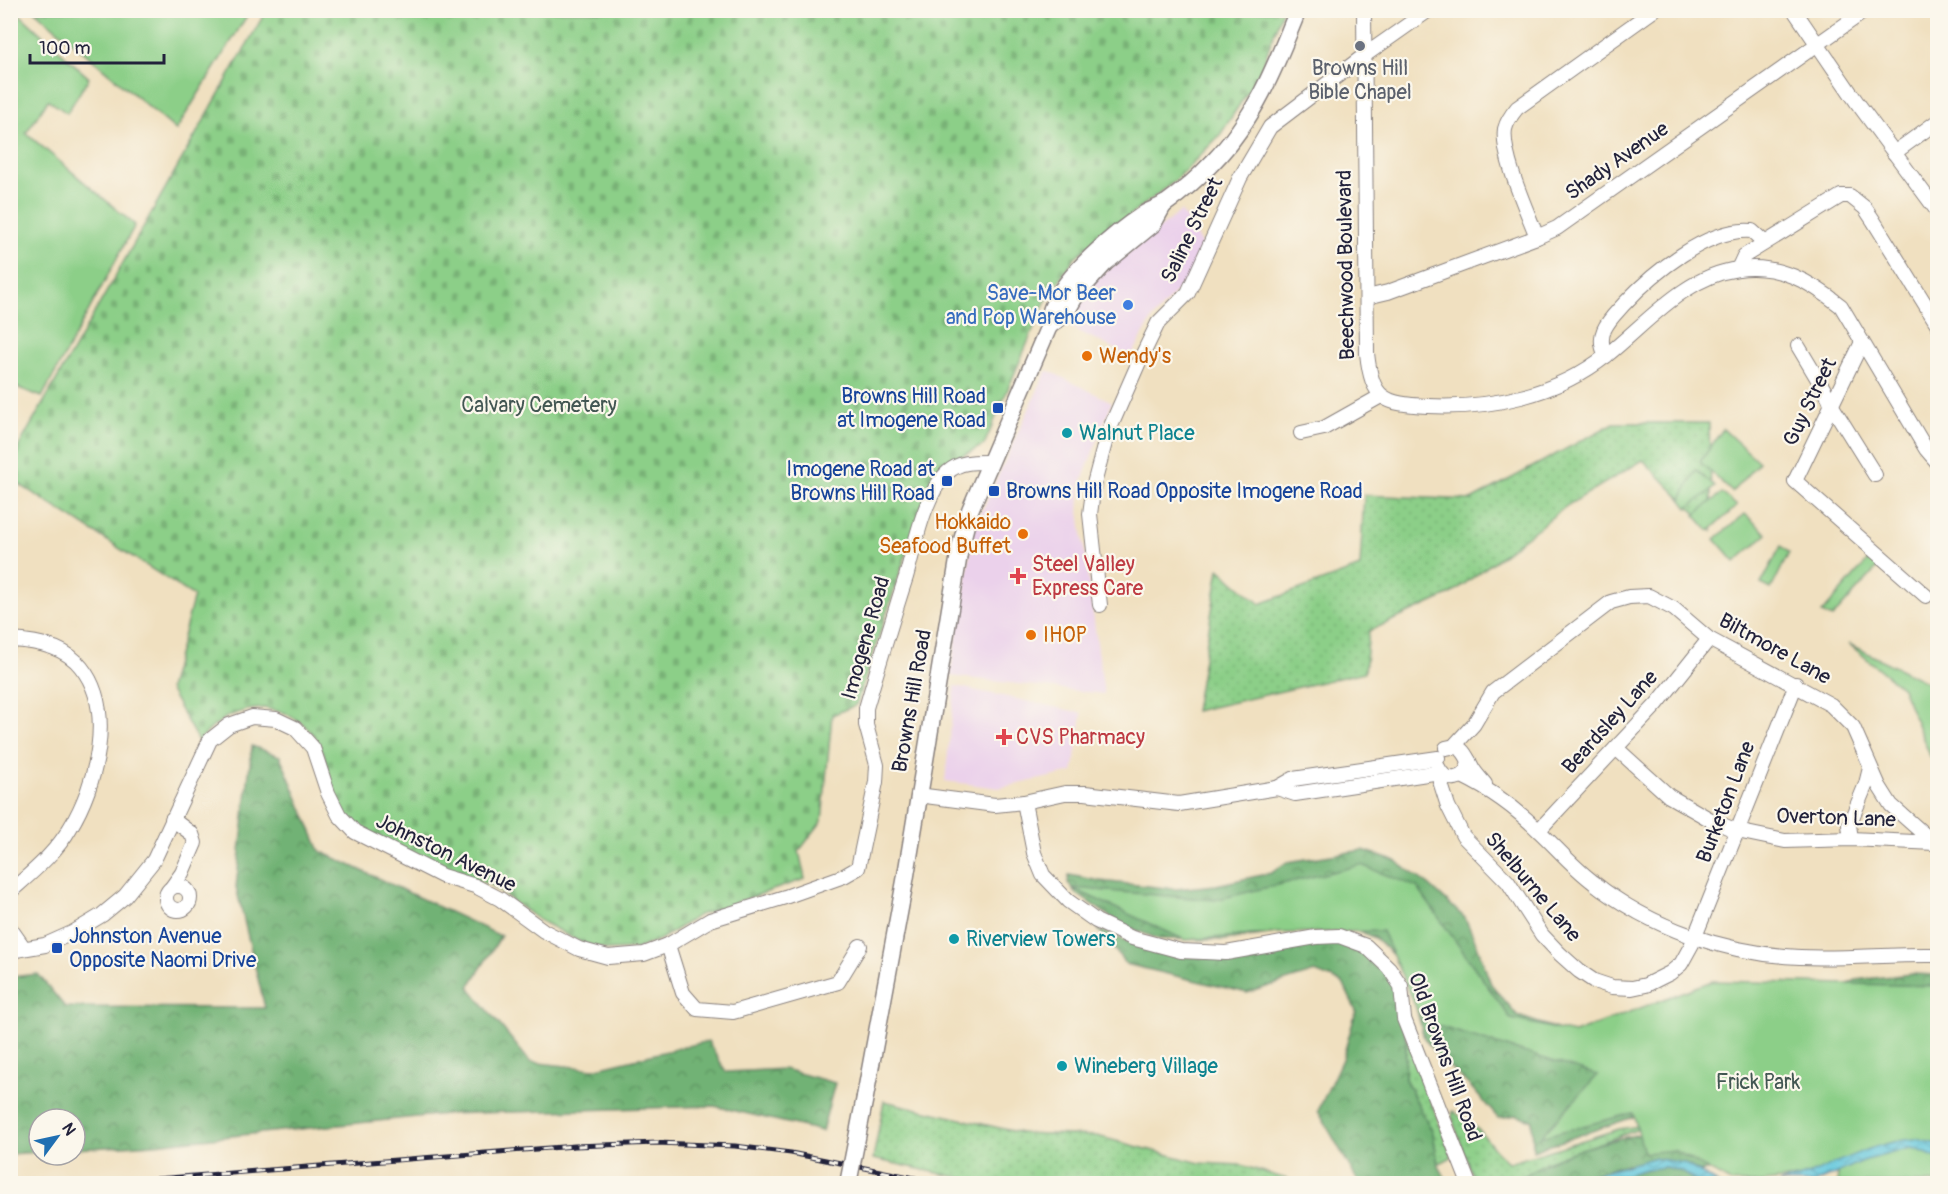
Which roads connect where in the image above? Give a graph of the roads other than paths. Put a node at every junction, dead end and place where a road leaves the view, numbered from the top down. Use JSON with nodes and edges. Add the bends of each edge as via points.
{"nodes":[{"id":1,"x":1298,"y":10,"type":"edge"},
{"id":2,"x":1364,"y":10,"type":"edge"},
{"id":3,"x":1654,"y":10,"type":"edge"},
{"id":4,"x":1794,"y":10,"type":"edge"},
{"id":5,"x":1866,"y":10,"type":"edge"},
{"id":6,"x":1427,"y":11,"type":"edge"},
{"id":7,"x":1818,"y":45,"type":"junction"},
{"id":8,"x":1365,"y":55,"type":"junction"},
{"id":9,"x":1938,"y":121,"type":"edge"},
{"id":10,"x":1894,"y":153,"type":"junction"},
{"id":11,"x":1938,"y":213,"type":"edge"},
{"id":12,"x":1537,"y":237,"type":"junction"},
{"id":13,"x":1764,"y":242,"type":"junction"},
{"id":14,"x":1738,"y":269,"type":"junction"},
{"id":15,"x":1367,"y":297,"type":"junction"},
{"id":16,"x":1938,"y":325,"type":"edge"},
{"id":17,"x":1862,"y":342,"type":"junction"},
{"id":18,"x":1798,"y":346,"type":"dead end"},
{"id":19,"x":1606,"y":356,"type":"junction"},
{"id":20,"x":1381,"y":396,"type":"junction"},
{"id":21,"x":1832,"y":406,"type":"junction"},
{"id":22,"x":1301,"y":433,"type":"dead end"},
{"id":23,"x":991,"y":462,"type":"junction"},
{"id":24,"x":1938,"y":463,"type":"edge"},
{"id":25,"x":1875,"y":475,"type":"dead end"},
{"id":26,"x":1926,"y":596,"type":"dead end"},
{"id":27,"x":1100,"y":605,"type":"dead end"},
{"id":28,"x":1709,"y":639,"type":"junction"},
{"id":29,"x":10,"y":640,"type":"edge"},
{"id":30,"x":1796,"y":684,"type":"junction"},
{"id":31,"x":1474,"y":724,"type":"junction"},
{"id":32,"x":1453,"y":747,"type":"junction"},
{"id":33,"x":1616,"y":748,"type":"junction"},
{"id":34,"x":1438,"y":758,"type":"junction"},
{"id":35,"x":1469,"y":759,"type":"junction"},
{"id":36,"x":1870,"y":768,"type":"junction"},
{"id":37,"x":1449,"y":775,"type":"junction"},
{"id":38,"x":1277,"y":789,"type":"junction"},
{"id":39,"x":1488,"y":789,"type":"junction"},
{"id":40,"x":918,"y":795,"type":"junction"},
{"id":41,"x":1024,"y":802,"type":"junction"},
{"id":42,"x":172,"y":819,"type":"junction"},
{"id":43,"x":1539,"y":830,"type":"junction"},
{"id":44,"x":1737,"y":831,"type":"junction"},
{"id":45,"x":1851,"y":839,"type":"junction"},
{"id":46,"x":1936,"y":844,"type":"edge"},
{"id":47,"x":858,"y":868,"type":"joint"},
{"id":48,"x":179,"y":882,"type":"dead end"},
{"id":49,"x":10,"y":892,"type":"edge"},
{"id":50,"x":10,"y":928,"type":"edge"},
{"id":51,"x":1695,"y":936,"type":"junction"},
{"id":52,"x":668,"y":945,"type":"junction"},
{"id":53,"x":860,"y":946,"type":"dead end"},
{"id":54,"x":17,"y":950,"type":"edge"},
{"id":55,"x":1938,"y":955,"type":"edge"},
{"id":56,"x":848,"y":1184,"type":"edge"},
{"id":57,"x":1469,"y":1184,"type":"edge"}],
"edges":[{"from":1,"to":23,"type":"main road","name":"Browns Hill Road","via":[[1269,81],[1235,136],[1214,161],[1164,204],[1153,224],[1105,263],[1065,314],[1049,326]]},
{"from":2,"to":8,"type":"street","name":"Beechwood Boulevard"},
{"from":3,"to":12,"type":"street","via":[[1517,108],[1507,122],[1508,155]]},
{"from":4,"to":7,"type":"street"},
{"from":5,"to":7,"type":"street","name":"Shady Avenue"},
{"from":6,"to":8,"type":"street","name":"Saline Street"},
{"from":7,"to":10,"type":"street"},
{"from":7,"to":12,"type":"street","name":"Shady Avenue","via":[[1578,214]]},
{"from":8,"to":15,"type":"street","name":"Beechwood Boulevard"},
{"from":8,"to":27,"type":"street","name":"Saline Street","via":[[1270,127],[1240,178],[1188,293],[1158,323],[1138,362],[1107,435],[1094,484],[1090,514]]},
{"from":9,"to":10,"type":"street"},
{"from":10,"to":11,"type":"street"},
{"from":12,"to":15,"type":"street","name":"Shady Avenue"},
{"from":13,"to":14,"type":"street","via":[[1744,256]]},
{"from":13,"to":16,"type":"street","via":[[1841,196],[1850,195],[1873,220]]},
{"from":13,"to":19,"type":"street","via":[[1752,231],[1734,232],[1689,250],[1665,267],[1611,317],[1602,337]]},
{"from":14,"to":17,"type":"street","via":[[1780,271],[1820,289],[1842,306]]},
{"from":14,"to":19,"type":"street","via":[[1693,284]]},
{"from":15,"to":20,"type":"street","name":"Beechwood Boulevard","via":[[1369,369]]},
{"from":17,"to":21,"type":"street","name":"Guy Street"},
{"from":17,"to":24,"type":"street"},
{"from":18,"to":21,"type":"street"},
{"from":19,"to":20,"type":"street","via":[[1552,388],[1501,402],[1444,407],[1396,404]]},
{"from":20,"to":22,"type":"street","via":[[1324,428]]},
{"from":21,"to":25,"type":"street"},
{"from":21,"to":26,"type":"street","name":"Guy Street","via":[[1796,481]]},
{"from":23,"to":40,"type":"main road","name":"Browns Hill Road","via":[[964,527]]},
{"from":23,"to":47,"type":"street","name":"Imogene Road","via":[[955,466],[937,484],[924,517],[866,708],[866,724],[877,765]]},
{"from":28,"to":30,"type":"street","name":"Biltmore Lane"},
{"from":28,"to":31,"type":"street","name":"Biltmore Lane","via":[[1674,609],[1649,596],[1611,602],[1493,692]]},
{"from":28,"to":33,"type":"street","name":"Beardsley Lane"},
{"from":29,"to":49,"type":"street","via":[[36,641],[81,666],[99,708],[98,753],[70,829]]},
{"from":30,"to":36,"type":"street","name":"Biltmore Lane","via":[[1832,705],[1853,727]]},
{"from":30,"to":44,"type":"street","name":"Burketon Lane"},
{"from":31,"to":32,"type":"street"},
{"from":31,"to":35,"type":"street"},
{"from":32,"to":34,"type":"street"},
{"from":32,"to":35,"type":"street","via":[[1462,749]]},
{"from":33,"to":43,"type":"street","name":"Beardsley Lane"},
{"from":33,"to":44,"type":"street","name":"Overton Lane","via":[[1669,796]]},
{"from":34,"to":37,"type":"street"},
{"from":34,"to":38,"type":"street","via":[[1293,779]]},
{"from":35,"to":37,"type":"street","via":[[1466,772]]},
{"from":35,"to":39,"type":"street"},
{"from":36,"to":45,"type":"street","via":[[1849,825]]},
{"from":36,"to":46,"type":"street","name":"Biltmore Lane","via":[[1892,805]]},
{"from":37,"to":38,"type":"street","via":[[1295,794]]},
{"from":37,"to":39,"type":"street"},
{"from":37,"to":51,"type":"street","name":"Shelburne Lane","via":[[1440,782],[1463,836],[1508,882],[1542,935],[1594,981],[1632,988],[1658,981],[1681,963]]},
{"from":38,"to":41,"type":"street","via":[[1179,804],[1072,793]]},
{"from":39,"to":43,"type":"street"},
{"from":40,"to":41,"type":"street","via":[[995,805]]},
{"from":40,"to":56,"type":"main road","name":"Browns Hill Road","bridge":true},
{"from":41,"to":57,"type":"street","name":"Old Browns Hill Road","via":[[1034,853],[1043,875],[1068,901],[1096,921],[1132,938],[1181,951],[1226,952],[1339,936],[1366,946],[1401,986],[1404,1019]]},
{"from":42,"to":48,"type":"street","via":[[192,834],[195,843]]},
{"from":42,"to":52,"type":"street","name":"Johnston Avenue","via":[[210,741],[229,725],[252,717],[276,719],[295,728],[313,748],[328,793],[339,815],[355,832],[442,876],[500,899],[544,932],[579,949],[608,957],[644,954]]},
{"from":42,"to":54,"type":"street","name":"Johnston Avenue","via":[[154,860],[125,896],[72,933],[45,945]]},
{"from":43,"to":51,"type":"street","via":[[1564,857],[1614,898]]},
{"from":44,"to":45,"type":"street","name":"Overton Lane","via":[[1785,841]]},
{"from":44,"to":51,"type":"street","name":"Burketon Lane"},
{"from":45,"to":46,"type":"street","name":"Overton Lane"},
{"from":47,"to":52,"type":"street","name":"Johnston Avenue","via":[[785,897],[710,920]]},
{"from":50,"to":54,"type":"street"},
{"from":51,"to":55,"type":"street","via":[[1723,946],[1801,957]]},
{"from":52,"to":53,"type":"street","via":[[683,993],[697,1009],[733,1012],[838,982]]}]}
